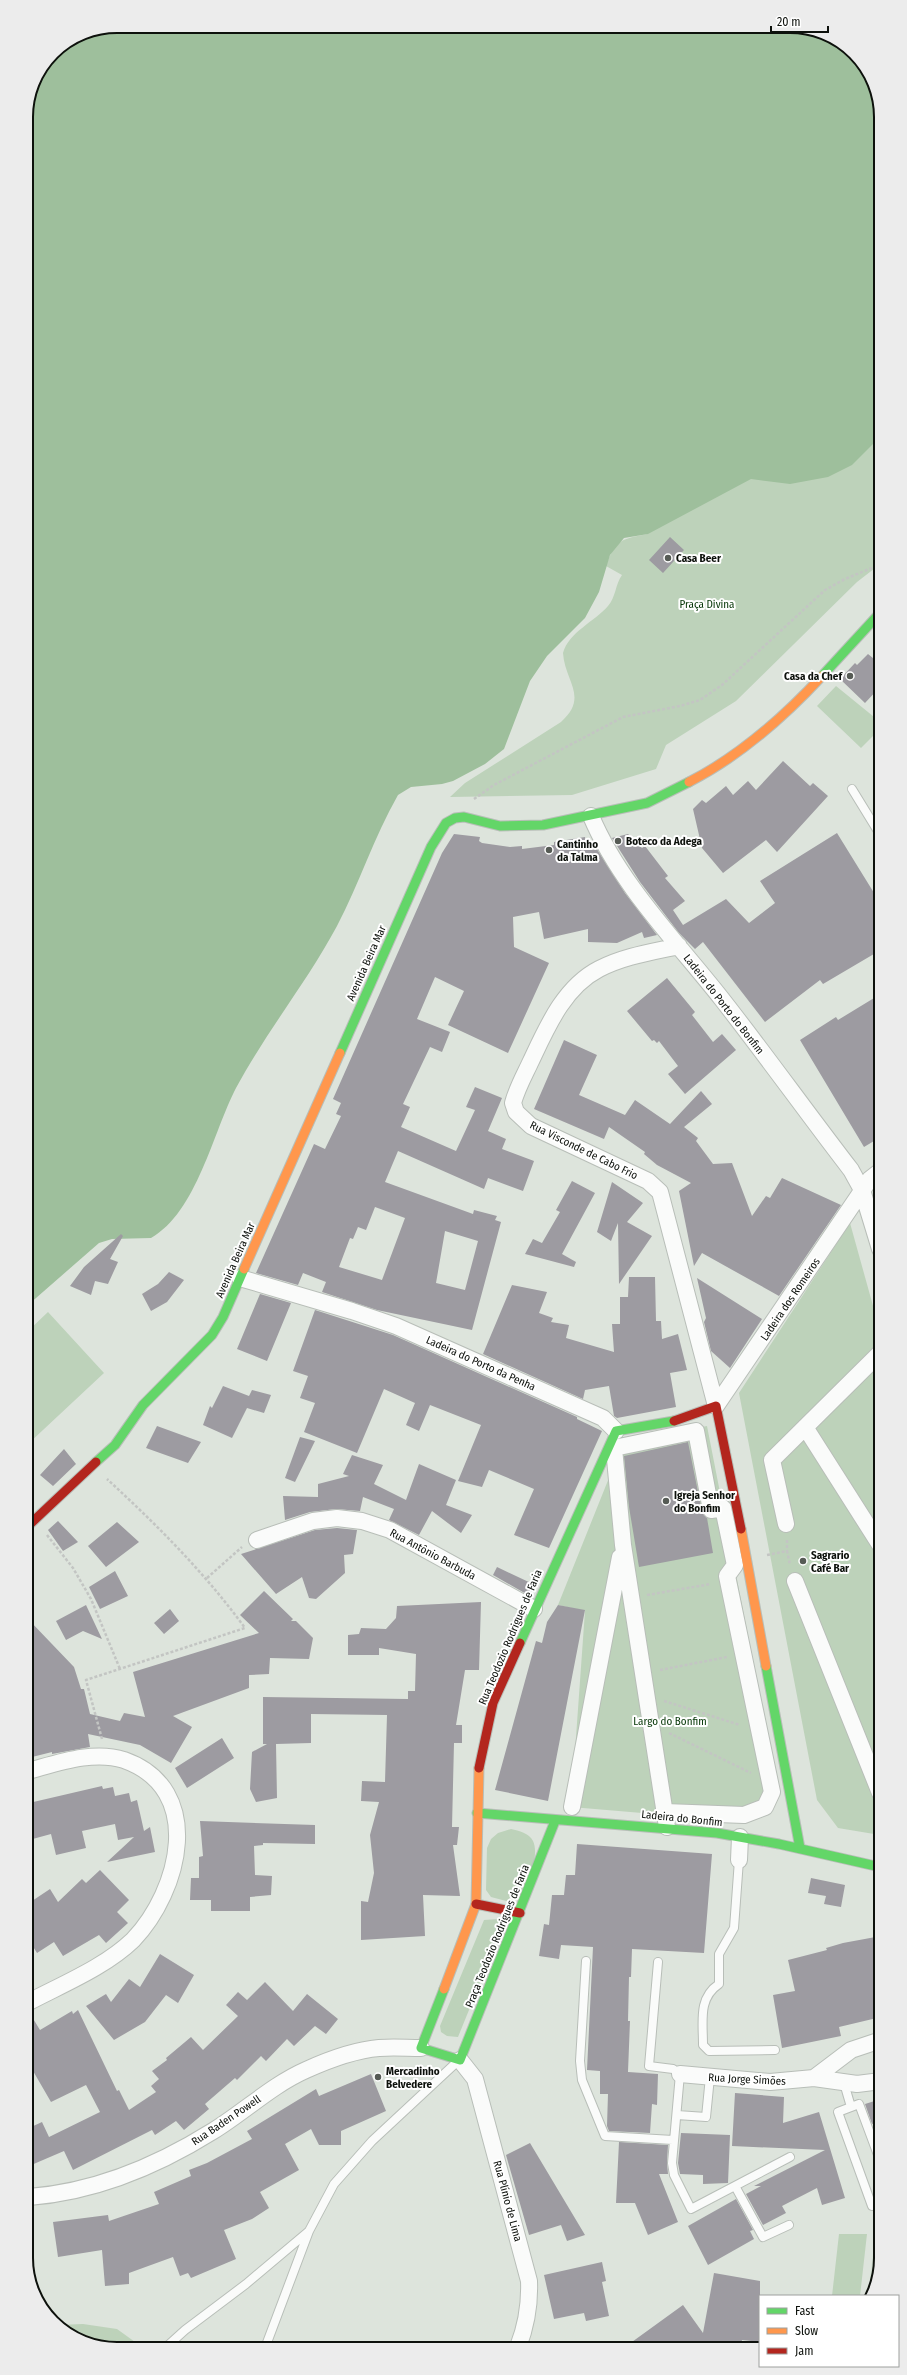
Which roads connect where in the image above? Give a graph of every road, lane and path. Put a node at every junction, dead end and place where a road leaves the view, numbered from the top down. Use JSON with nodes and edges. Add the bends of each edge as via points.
{"nodes":[{"id":1,"x":874,"y":567,"type":"edge"},
{"id":2,"x":874,"y":619,"type":"edge"},
{"id":3,"x":852,"y":789,"type":"dead end"},
{"id":4,"x":591,"y":816,"type":"junction"},
{"id":5,"x":455,"y":818,"type":"junction"},
{"id":6,"x":874,"y":825,"type":"edge"},
{"id":7,"x":679,"y":946,"type":"junction"},
{"id":8,"x":874,"y":1176,"type":"edge"},
{"id":9,"x":862,"y":1190,"type":"junction"},
{"id":10,"x":874,"y":1229,"type":"edge"},
{"id":11,"x":240,"y":1278,"type":"junction"},
{"id":12,"x":874,"y":1359,"type":"edge"},
{"id":13,"x":716,"y":1406,"type":"junction"},
{"id":14,"x":805,"y":1427,"type":"junction"},
{"id":15,"x":616,"y":1431,"type":"junction"},
{"id":16,"x":92,"y":1466,"type":"junction"},
{"id":17,"x":33,"y":1522,"type":"edge"},
{"id":18,"x":786,"y":1524,"type":"dead end"},
{"id":19,"x":33,"y":1526,"type":"edge"},
{"id":20,"x":874,"y":1536,"type":"edge"},
{"id":21,"x":257,"y":1540,"type":"joint"},
{"id":22,"x":623,"y":1545,"type":"junction"},
{"id":23,"x":770,"y":1554,"type":"dead end"},
{"id":24,"x":207,"y":1578,"type":"junction"},
{"id":25,"x":728,"y":1581,"type":"junction"},
{"id":26,"x":795,"y":1581,"type":"joint"},
{"id":27,"x":631,"y":1598,"type":"junction"},
{"id":28,"x":534,"y":1609,"type":"junction"},
{"id":29,"x":743,"y":1657,"type":"junction"},
{"id":30,"x":120,"y":1669,"type":"junction"},
{"id":31,"x":654,"y":1671,"type":"dead end"},
{"id":32,"x":658,"y":1700,"type":"dead end"},
{"id":33,"x":651,"y":1724,"type":"junction"},
{"id":34,"x":759,"y":1731,"type":"junction"},
{"id":35,"x":108,"y":1757,"type":"junction"},
{"id":36,"x":874,"y":1761,"type":"edge"},
{"id":37,"x":33,"y":1770,"type":"edge"},
{"id":38,"x":770,"y":1782,"type":"junction"},
{"id":39,"x":572,"y":1807,"type":"dead end"},
{"id":40,"x":477,"y":1813,"type":"junction"},
{"id":41,"x":666,"y":1819,"type":"junction"},
{"id":42,"x":555,"y":1821,"type":"junction"},
{"id":43,"x":740,"y":1837,"type":"junction"},
{"id":44,"x":800,"y":1848,"type":"junction"},
{"id":45,"x":740,"y":1860,"type":"joint"},
{"id":46,"x":874,"y":1866,"type":"edge"},
{"id":47,"x":476,"y":1904,"type":"junction"},
{"id":48,"x":520,"y":1913,"type":"junction"},
{"id":49,"x":586,"y":1961,"type":"dead end"},
{"id":50,"x":658,"y":1962,"type":"dead end"},
{"id":51,"x":33,"y":2000,"type":"edge"},
{"id":52,"x":874,"y":2042,"type":"edge"},
{"id":53,"x":421,"y":2048,"type":"junction"},
{"id":54,"x":775,"y":2050,"type":"dead end"},
{"id":55,"x":460,"y":2060,"type":"junction"},
{"id":56,"x":680,"y":2074,"type":"junction"},
{"id":57,"x":710,"y":2077,"type":"junction"},
{"id":58,"x":814,"y":2078,"type":"junction"},
{"id":59,"x":874,"y":2081,"type":"edge"},
{"id":60,"x":844,"y":2083,"type":"junction"},
{"id":61,"x":850,"y":2107,"type":"junction"},
{"id":62,"x":676,"y":2115,"type":"junction"},
{"id":63,"x":673,"y":2140,"type":"junction"},
{"id":64,"x":874,"y":2144,"type":"edge"},
{"id":65,"x":790,"y":2157,"type":"dead end"},
{"id":66,"x":735,"y":2186,"type":"junction"},
{"id":67,"x":33,"y":2197,"type":"edge"},
{"id":68,"x":874,"y":2205,"type":"edge"},
{"id":69,"x":789,"y":2225,"type":"dead end"},
{"id":70,"x":309,"y":2231,"type":"junction"},
{"id":71,"x":172,"y":2342,"type":"edge"},
{"id":72,"x":267,"y":2342,"type":"edge"},
{"id":73,"x":520,"y":2342,"type":"edge"}],
"edges":[{"from":1,"to":5,"type":"path","via":[[825,590],[722,685],[700,700],[623,717],[601,727],[494,785],[472,800]]},
{"from":2,"to":4,"type":"street","via":[[803,696],[756,739],[706,773],[647,803]]},
{"from":3,"to":6,"type":"lane"},
{"from":4,"to":5,"type":"street","via":[[521,827],[500,826],[464,817]]},
{"from":4,"to":7,"type":"street","name":"Ladeira do Porto do Bonfim","via":[[608,853]]},
{"from":5,"to":11,"type":"street","name":"Avenida Beira Mar","via":[[446,823],[431,847]]},
{"from":7,"to":9,"type":"street","name":"Ladeira do Porto do Bonfim","via":[[851,1170]]},
{"from":7,"to":13,"type":"street","name":"Rua Visconde de Cabo Frio","via":[[618,960],[598,969],[582,982],[564,1000],[550,1021],[513,1103],[516,1112],[531,1126],[648,1182],[660,1192]]},
{"from":8,"to":9,"type":"street","name":"Ladeira dos Romeiros"},
{"from":9,"to":10,"type":"street","name":"Ladeira do Porto do Bonfim"},
{"from":9,"to":13,"type":"street","name":"Ladeira dos Romeiros"},
{"from":11,"to":15,"type":"street","name":"Ladeira do Porto da Penha","via":[[403,1329],[603,1418]]},
{"from":11,"to":16,"type":"street","name":"Avenida Beira Mar","via":[[212,1335],[156,1390],[128,1429]]},
{"from":12,"to":14,"type":"street"},
{"from":13,"to":15,"type":"street","via":[[680,1421]]},
{"from":13,"to":44,"type":"street"},
{"from":14,"to":18,"type":"street","via":[[772,1460]]},
{"from":14,"to":20,"type":"street"},
{"from":15,"to":28,"type":"street","name":"Rua Teodozio Rodrigues de Faria"},
{"from":16,"to":17,"type":"street","name":"Avenida Beira Mar"},
{"from":16,"to":24,"type":"path","via":[[144,1513]]},
{"from":19,"to":30,"type":"path","via":[[73,1568],[91,1599]]},
{"from":21,"to":24,"type":"path","via":[[233,1554]]},
{"from":21,"to":28,"type":"street","name":"Rua Antônio Barbuda","via":[[313,1521],[337,1518],[362,1521],[390,1530]]},
{"from":22,"to":25,"type":"street","via":[[614,1448],[696,1432],[711,1510],[723,1508],[735,1565],[726,1576]]},
{"from":22,"to":27,"type":"street"},
{"from":22,"to":39,"type":"street"},
{"from":23,"to":26,"type":"path","via":[[787,1551]]},
{"from":24,"to":30,"type":"path","via":[[245,1628]]},
{"from":25,"to":27,"type":"path"},
{"from":25,"to":29,"type":"street"},
{"from":26,"to":36,"type":"street"},
{"from":27,"to":33,"type":"street"},
{"from":28,"to":40,"type":"street","name":"Rua Teodozio Rodrigues de Faria","via":[[493,1703],[482,1746]]},
{"from":29,"to":31,"type":"path","via":[[739,1655]]},
{"from":29,"to":34,"type":"street"},
{"from":30,"to":35,"type":"path","via":[[86,1680]]},
{"from":32,"to":34,"type":"path"},
{"from":33,"to":38,"type":"path"},
{"from":33,"to":41,"type":"street"},
{"from":34,"to":38,"type":"street"},
{"from":35,"to":37,"type":"street","via":[[88,1757]]},
{"from":35,"to":51,"type":"street","via":[[123,1760],[141,1769],[158,1783],[171,1801],[178,1825],[176,1857],[169,1886],[152,1915],[132,1940],[103,1961]]},
{"from":38,"to":41,"type":"street","via":[[772,1792],[765,1807],[744,1815]]},
{"from":40,"to":42,"type":"street","name":"Ladeira do Bonfim"},
{"from":40,"to":47,"type":"street","name":"Rua Teodozio Rodrigues de Faria"},
{"from":41,"to":42,"type":"street","name":"Ladeira do Bonfim"},
{"from":41,"to":43,"type":"street","name":"Ladeira do Bonfim"},
{"from":42,"to":48,"type":"street","name":"Praça Teodozio Rodrigues de Faria"},
{"from":43,"to":44,"type":"street","name":"Ladeira do Bonfim"},
{"from":43,"to":45,"type":"street"},
{"from":44,"to":46,"type":"street","name":"Ladeira do Bonfim"},
{"from":45,"to":54,"type":"lane","via":[[734,1928],[719,1954],[719,1984],[708,1992],[703,2010],[703,2045],[709,2051]]},
{"from":47,"to":48,"type":"street"},
{"from":47,"to":53,"type":"street","name":"Rua Teodozio Rodrigues de Faria"},
{"from":48,"to":55,"type":"street","name":"Praça Teodozio Rodrigues de Faria"},
{"from":49,"to":63,"type":"lane","via":[[580,2061],[582,2080],[605,2136]]},
{"from":50,"to":56,"type":"lane","via":[[649,2066],[673,2069]]},
{"from":52,"to":58,"type":"street","via":[[851,2050]]},
{"from":53,"to":55,"type":"street"},
{"from":53,"to":67,"type":"street","name":"Rua Baden Powell","via":[[378,2048],[344,2056],[305,2070],[178,2151],[119,2178],[62,2194]]},
{"from":55,"to":70,"type":"lane","via":[[372,2141],[334,2184]]},
{"from":55,"to":73,"type":"street","name":"Rua Plínio de Lima","via":[[475,2079],[529,2281],[530,2304],[526,2328]]},
{"from":56,"to":57,"type":"street","name":"Rua Jorge Simões"},
{"from":56,"to":62,"type":"lane"},
{"from":57,"to":58,"type":"street","name":"Rua Jorge Simões","via":[[770,2082]]},
{"from":57,"to":62,"type":"lane","via":[[706,2117]]},
{"from":58,"to":60,"type":"street","name":"Rua Jorge Simões"},
{"from":59,"to":60,"type":"street","name":"Rua Jorge Simões"},
{"from":60,"to":61,"type":"lane"},
{"from":61,"to":64,"type":"lane","via":[[859,2104]]},
{"from":61,"to":68,"type":"lane","via":[[838,2112],[872,2206]]},
{"from":62,"to":63,"type":"lane"},
{"from":63,"to":66,"type":"lane","via":[[674,2175],[691,2209]]},
{"from":65,"to":66,"type":"lane"},
{"from":66,"to":69,"type":"lane","via":[[763,2237]]},
{"from":70,"to":71,"type":"lane"},
{"from":70,"to":72,"type":"lane"}]}
